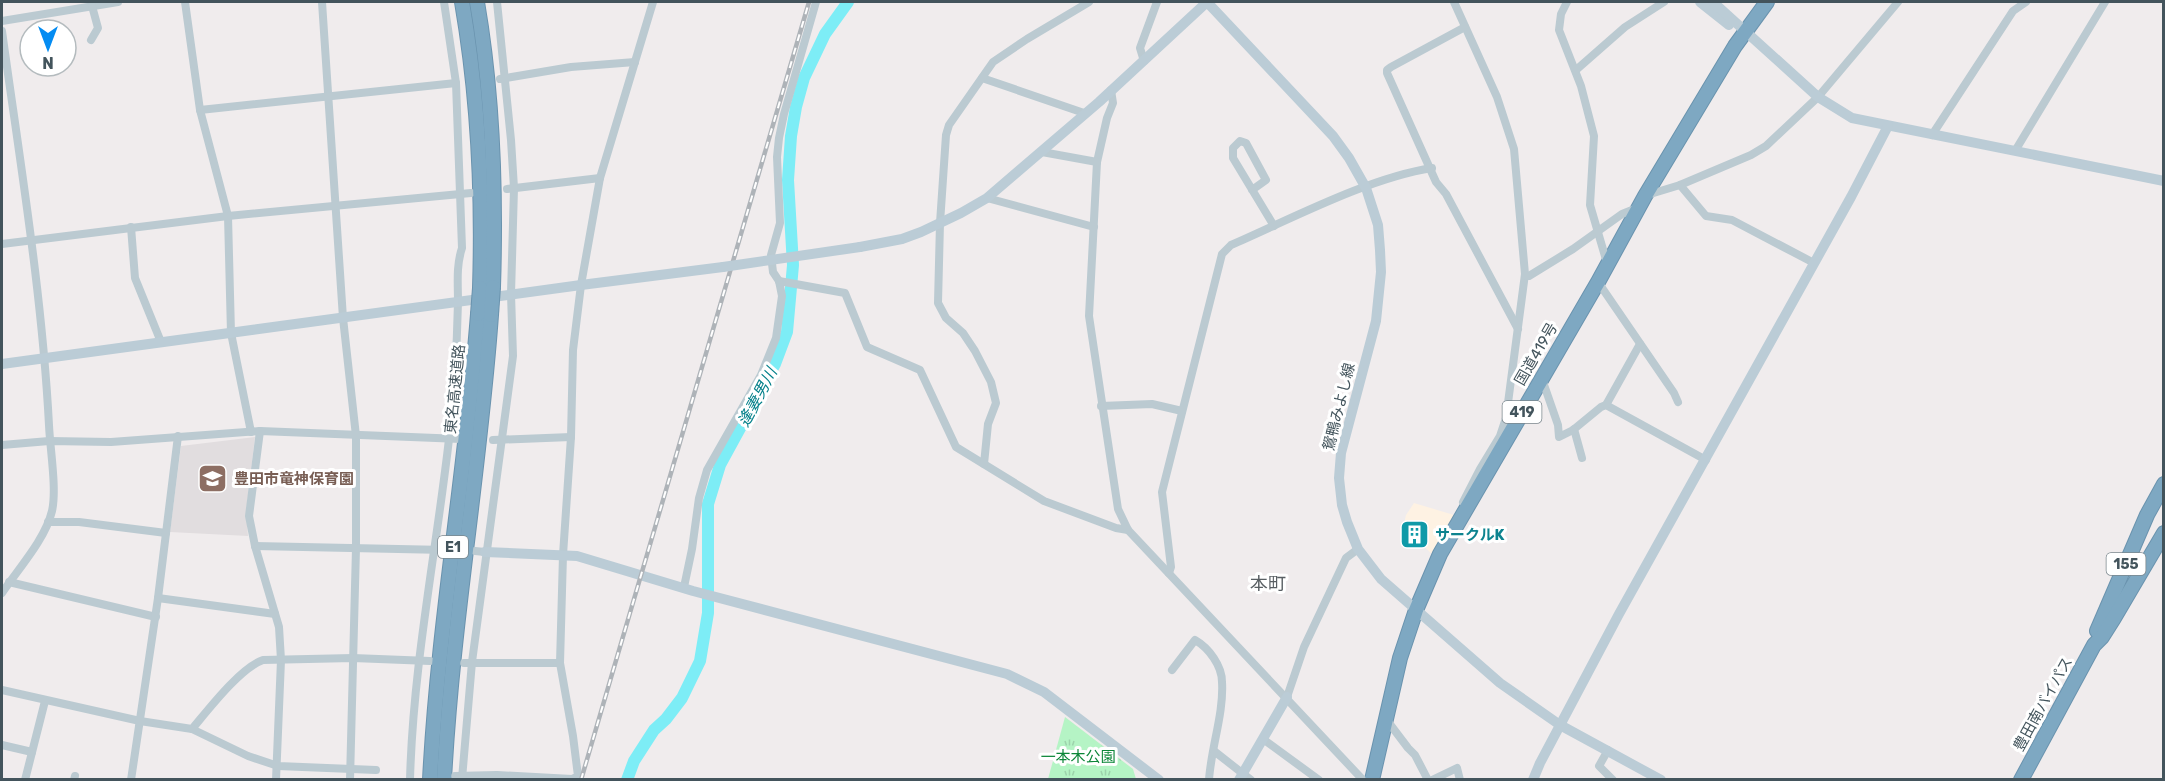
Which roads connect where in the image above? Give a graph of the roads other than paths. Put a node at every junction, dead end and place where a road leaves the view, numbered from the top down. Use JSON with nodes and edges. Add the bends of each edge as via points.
{"nodes":[{"id":1,"x":118,"y":2,"type":"edge"},
{"id":2,"x":185,"y":2,"type":"edge"},
{"id":3,"x":322,"y":2,"type":"edge"},
{"id":4,"x":444,"y":2,"type":"edge"},
{"id":5,"x":462,"y":2,"type":"edge"},
{"id":6,"x":477,"y":2,"type":"edge"},
{"id":7,"x":497,"y":2,"type":"edge"},
{"id":8,"x":653,"y":2,"type":"edge"},
{"id":9,"x":816,"y":2,"type":"edge"},
{"id":10,"x":1089,"y":2,"type":"edge"},
{"id":11,"x":1157,"y":2,"type":"edge"},
{"id":12,"x":1207,"y":2,"type":"edge"},
{"id":13,"x":1454,"y":2,"type":"edge"},
{"id":14,"x":1567,"y":2,"type":"edge"},
{"id":15,"x":1664,"y":2,"type":"edge"},
{"id":16,"x":1700,"y":2,"type":"edge"},
{"id":17,"x":1713,"y":2,"type":"edge"},
{"id":18,"x":1767,"y":2,"type":"edge"},
{"id":19,"x":1898,"y":2,"type":"edge"},
{"id":20,"x":2026,"y":2,"type":"edge"},
{"id":21,"x":2105,"y":2,"type":"edge"},
{"id":22,"x":92,"y":6,"type":"junction"},
{"id":23,"x":2,"y":21,"type":"edge"},
{"id":24,"x":1465,"y":27,"type":"junction"},
{"id":25,"x":2,"y":31,"type":"edge"},
{"id":26,"x":1746,"y":32,"type":"junction"},
{"id":27,"x":91,"y":40,"type":"dead end"},
{"id":28,"x":1144,"y":61,"type":"junction"},
{"id":29,"x":635,"y":62,"type":"junction"},
{"id":30,"x":1576,"y":70,"type":"junction"},
{"id":31,"x":982,"y":78,"type":"junction"},
{"id":32,"x":503,"y":79,"type":"junction"},
{"id":33,"x":456,"y":82,"type":"junction"},
{"id":34,"x":1111,"y":90,"type":"junction"},
{"id":35,"x":328,"y":96,"type":"junction"},
{"id":36,"x":1818,"y":97,"type":"junction"},
{"id":37,"x":1099,"y":102,"type":"junction"},
{"id":38,"x":200,"y":110,"type":"junction"},
{"id":39,"x":1084,"y":113,"type":"junction"},
{"id":40,"x":1107,"y":118,"type":"junction"},
{"id":41,"x":1888,"y":126,"type":"junction"},
{"id":42,"x":1932,"y":135,"type":"junction"},
{"id":43,"x":2015,"y":151,"type":"junction"},
{"id":44,"x":1042,"y":152,"type":"junction"},
{"id":45,"x":1097,"y":162,"type":"junction"},
{"id":46,"x":1432,"y":168,"type":"junction"},
{"id":47,"x":600,"y":178,"type":"junction"},
{"id":48,"x":2163,"y":181,"type":"edge"},
{"id":49,"x":1680,"y":185,"type":"junction"},
{"id":50,"x":1366,"y":188,"type":"junction"},
{"id":51,"x":510,"y":189,"type":"junction"},
{"id":52,"x":1252,"y":190,"type":"junction"},
{"id":53,"x":461,"y":193,"type":"junction"},
{"id":54,"x":471,"y":193,"type":"dead end"},
{"id":55,"x":987,"y":198,"type":"junction"},
{"id":56,"x":1642,"y":202,"type":"junction"},
{"id":57,"x":337,"y":206,"type":"junction"},
{"id":58,"x":228,"y":216,"type":"junction"},
{"id":59,"x":940,"y":223,"type":"junction"},
{"id":60,"x":1274,"y":226,"type":"junction"},
{"id":61,"x":131,"y":227,"type":"junction"},
{"id":62,"x":1094,"y":227,"type":"junction"},
{"id":63,"x":1597,"y":232,"type":"junction"},
{"id":64,"x":30,"y":240,"type":"junction"},
{"id":65,"x":2,"y":244,"type":"edge"},
{"id":66,"x":1814,"y":263,"type":"junction"},
{"id":67,"x":1608,"y":264,"type":"junction"},
{"id":68,"x":1525,"y":276,"type":"junction"},
{"id":69,"x":783,"y":281,"type":"junction"},
{"id":70,"x":1598,"y":282,"type":"junction"},
{"id":71,"x":581,"y":285,"type":"junction"},
{"id":72,"x":486,"y":288,"type":"junction"},
{"id":73,"x":511,"y":294,"type":"junction"},
{"id":74,"x":458,"y":302,"type":"junction"},
{"id":75,"x":485,"y":315,"type":"junction"},
{"id":76,"x":343,"y":318,"type":"junction"},
{"id":77,"x":1518,"y":329,"type":"junction"},
{"id":78,"x":231,"y":333,"type":"junction"},
{"id":79,"x":161,"y":342,"type":"junction"},
{"id":80,"x":1640,"y":344,"type":"junction"},
{"id":81,"x":45,"y":358,"type":"junction"},
{"id":82,"x":2,"y":364,"type":"edge"},
{"id":83,"x":1542,"y":378,"type":"junction"},
{"id":84,"x":1678,"y":402,"type":"dead end"},
{"id":85,"x":1606,"y":405,"type":"junction"},
{"id":86,"x":1101,"y":406,"type":"junction"},
{"id":87,"x":1182,"y":411,"type":"junction"},
{"id":88,"x":1574,"y":429,"type":"junction"},
{"id":89,"x":256,"y":431,"type":"junction"},
{"id":90,"x":178,"y":436,"type":"junction"},
{"id":91,"x":356,"y":436,"type":"junction"},
{"id":92,"x":571,"y":437,"type":"junction"},
{"id":93,"x":449,"y":438,"type":"junction"},
{"id":94,"x":461,"y":439,"type":"dead end"},
{"id":95,"x":497,"y":440,"type":"junction"},
{"id":96,"x":49,"y":441,"type":"junction"},
{"id":97,"x":2,"y":445,"type":"edge"},
{"id":98,"x":1582,"y":458,"type":"dead end"},
{"id":99,"x":1706,"y":460,"type":"junction"},
{"id":100,"x":984,"y":464,"type":"junction"},
{"id":101,"x":2163,"y":484,"type":"edge"},
{"id":102,"x":1460,"y":518,"type":"junction"},
{"id":103,"x":48,"y":522,"type":"junction"},
{"id":104,"x":1128,"y":530,"type":"junction"},
{"id":105,"x":166,"y":533,"type":"junction"},
{"id":106,"x":2163,"y":533,"type":"edge"},
{"id":107,"x":255,"y":546,"type":"junction"},
{"id":108,"x":356,"y":548,"type":"junction"},
{"id":109,"x":1359,"y":549,"type":"junction"},
{"id":110,"x":434,"y":550,"type":"junction"},
{"id":111,"x":446,"y":550,"type":"dead end"},
{"id":112,"x":480,"y":551,"type":"junction"},
{"id":113,"x":563,"y":555,"type":"junction"},
{"id":114,"x":1169,"y":573,"type":"junction"},
{"id":115,"x":9,"y":582,"type":"junction"},
{"id":116,"x":688,"y":589,"type":"junction"},
{"id":117,"x":2,"y":592,"type":"edge"},
{"id":118,"x":158,"y":598,"type":"junction"},
{"id":119,"x":1416,"y":610,"type":"junction"},
{"id":120,"x":275,"y":614,"type":"junction"},
{"id":121,"x":156,"y":616,"type":"junction"},
{"id":122,"x":2094,"y":645,"type":"junction"},
{"id":123,"x":353,"y":658,"type":"junction"},
{"id":124,"x":281,"y":660,"type":"junction"},
{"id":125,"x":418,"y":661,"type":"junction"},
{"id":126,"x":430,"y":662,"type":"dead end"},
{"id":127,"x":468,"y":663,"type":"junction"},
{"id":128,"x":560,"y":663,"type":"junction"},
{"id":129,"x":1172,"y":670,"type":"dead end"},
{"id":130,"x":2,"y":690,"type":"edge"},
{"id":131,"x":1287,"y":697,"type":"junction"},
{"id":132,"x":45,"y":701,"type":"junction"},
{"id":133,"x":1386,"y":719,"type":"junction"},
{"id":134,"x":140,"y":721,"type":"junction"},
{"id":135,"x":1560,"y":725,"type":"junction"},
{"id":136,"x":192,"y":729,"type":"junction"},
{"id":137,"x":1263,"y":739,"type":"junction"},
{"id":138,"x":2,"y":745,"type":"edge"},
{"id":139,"x":1608,"y":750,"type":"junction"},
{"id":140,"x":1214,"y":751,"type":"junction"},
{"id":141,"x":32,"y":752,"type":"junction"},
{"id":142,"x":278,"y":766,"type":"junction"},
{"id":143,"x":351,"y":769,"type":"junction"},
{"id":144,"x":376,"y":770,"type":"dead end"},
{"id":145,"x":410,"y":777,"type":"edge"},
{"id":146,"x":425,"y":777,"type":"edge"},
{"id":147,"x":1244,"y":777,"type":"edge"},
{"id":148,"x":455,"y":778,"type":"edge"},
{"id":149,"x":25,"y":780,"type":"edge"},
{"id":150,"x":131,"y":780,"type":"edge"},
{"id":151,"x":276,"y":780,"type":"edge"},
{"id":152,"x":350,"y":780,"type":"edge"},
{"id":153,"x":1159,"y":780,"type":"edge"},
{"id":154,"x":1209,"y":780,"type":"edge"},
{"id":155,"x":1319,"y":780,"type":"edge"},
{"id":156,"x":1364,"y":780,"type":"edge"},
{"id":157,"x":1372,"y":780,"type":"edge"},
{"id":158,"x":1430,"y":780,"type":"edge"},
{"id":159,"x":1460,"y":780,"type":"edge"},
{"id":160,"x":1533,"y":780,"type":"edge"},
{"id":161,"x":1613,"y":780,"type":"edge"},
{"id":162,"x":1661,"y":780,"type":"edge"},
{"id":163,"x":2021,"y":780,"type":"edge"}],
"edges":[{"from":1,"to":22,"type":"street"},
{"from":2,"to":38,"type":"street"},
{"from":3,"to":35,"type":"street"},
{"from":4,"to":33,"type":"street"},
{"from":5,"to":72,"type":"highway","name":"東名高速道路","number":"E1","via":[[472,77]]},
{"from":6,"to":72,"type":"highway","name":"東名高速道路","number":"E1","via":[[492,156]]},
{"from":7,"to":32,"type":"street"},
{"from":8,"to":29,"type":"street"},
{"from":9,"to":69,"type":"street","via":[[779,138],[780,223],[771,255],[773,272]]},
{"from":10,"to":31,"type":"street","via":[[993,62]]},
{"from":11,"to":28,"type":"street","via":[[1140,48]]},
{"from":12,"to":28,"type":"street"},
{"from":12,"to":50,"type":"street","name":"鴛鴨みよし線","via":[[1333,136]]},
{"from":13,"to":24,"type":"street"},
{"from":14,"to":30,"type":"street","via":[[1559,30]]},
{"from":15,"to":30,"type":"street","via":[[1625,27]]},
{"from":16,"to":26,"type":"street","via":[[1734,29]]},
{"from":17,"to":26,"type":"street"},
{"from":18,"to":26,"type":"highway","name":"国道419号","number":"419"},
{"from":19,"to":36,"type":"street"},
{"from":20,"to":42,"type":"street","via":[[2013,11]]},
{"from":21,"to":43,"type":"street"},
{"from":22,"to":23,"type":"street"},
{"from":22,"to":27,"type":"street","via":[[98,28]]},
{"from":24,"to":46,"type":"street","via":[[1387,70]]},
{"from":24,"to":68,"type":"street","via":[[1497,97],[1514,148]]},
{"from":25,"to":64,"type":"street"},
{"from":26,"to":36,"type":"street"},
{"from":26,"to":56,"type":"highway","name":"国道419号","number":"419"},
{"from":28,"to":34,"type":"street"},
{"from":29,"to":32,"type":"street","via":[[571,67]]},
{"from":29,"to":47,"type":"street"},
{"from":30,"to":63,"type":"street","via":[[1594,136],[1590,205]]},
{"from":31,"to":39,"type":"street"},
{"from":31,"to":59,"type":"street","via":[[946,135]]},
{"from":32,"to":51,"type":"street"},
{"from":33,"to":35,"type":"street"},
{"from":33,"to":53,"type":"street"},
{"from":34,"to":37,"type":"street"},
{"from":34,"to":40,"type":"street","via":[[1113,104]]},
{"from":35,"to":38,"type":"street"},
{"from":35,"to":57,"type":"street"},
{"from":36,"to":41,"type":"street","via":[[1852,118]]},
{"from":36,"to":49,"type":"street","via":[[1766,146]]},
{"from":37,"to":39,"type":"street"},
{"from":37,"to":40,"type":"street"},
{"from":38,"to":58,"type":"street"},
{"from":39,"to":44,"type":"street"},
{"from":40,"to":45,"type":"street"},
{"from":41,"to":42,"type":"street"},
{"from":41,"to":66,"type":"street"},
{"from":42,"to":43,"type":"street"},
{"from":43,"to":48,"type":"street"},
{"from":44,"to":45,"type":"street"},
{"from":44,"to":55,"type":"street"},
{"from":45,"to":62,"type":"street"},
{"from":46,"to":50,"type":"street"},
{"from":46,"to":77,"type":"street","via":[[1436,182]]},
{"from":47,"to":51,"type":"street"},
{"from":47,"to":71,"type":"street"},
{"from":49,"to":56,"type":"street"},
{"from":49,"to":66,"type":"street","via":[[1706,216],[1732,220]]},
{"from":50,"to":60,"type":"street"},
{"from":50,"to":109,"type":"street","name":"鴛鴨みよし線","via":[[1378,234],[1382,272],[1376,321],[1341,453],[1340,478],[1343,511]]},
{"from":51,"to":73,"type":"street"},
{"from":52,"to":52,"type":"street","via":[[1233,158],[1233,148],[1240,141],[1246,143],[1266,178]]},
{"from":52,"to":60,"type":"street"},
{"from":53,"to":54,"type":"street"},
{"from":53,"to":57,"type":"street"},
{"from":53,"to":74,"type":"street"},
{"from":55,"to":59,"type":"street"},
{"from":55,"to":62,"type":"street"},
{"from":56,"to":63,"type":"street"},
{"from":56,"to":67,"type":"highway","name":"国道419号","number":"419"},
{"from":57,"to":58,"type":"street"},
{"from":57,"to":76,"type":"street"},
{"from":58,"to":61,"type":"street"},
{"from":58,"to":78,"type":"street"},
{"from":59,"to":71,"type":"street","bridge":true,"via":[[902,239],[860,247]]},
{"from":59,"to":100,"type":"street","via":[[938,303],[975,351],[991,382],[996,404],[988,424]]},
{"from":60,"to":87,"type":"street","via":[[1231,245],[1222,254]]},
{"from":61,"to":64,"type":"street"},
{"from":61,"to":79,"type":"street","via":[[135,278]]},
{"from":62,"to":86,"type":"street","via":[[1089,316]]},
{"from":63,"to":67,"type":"street"},
{"from":63,"to":68,"type":"street"},
{"from":64,"to":65,"type":"street"},
{"from":64,"to":81,"type":"street"},
{"from":66,"to":99,"type":"street"},
{"from":67,"to":70,"type":"highway","name":"国道419号","number":"419"},
{"from":68,"to":77,"type":"street"},
{"from":69,"to":100,"type":"street","via":[[845,293],[867,347],[920,370],[956,447]]},
{"from":69,"to":116,"type":"street","via":[[776,338],[761,375],[707,470],[699,498]]},
{"from":70,"to":80,"type":"street"},
{"from":70,"to":83,"type":"highway","name":"国道419号","number":"419"},
{"from":71,"to":73,"type":"street"},
{"from":71,"to":92,"type":"street","via":[[573,350]]},
{"from":72,"to":75,"type":"highway","name":"東名高速道路","number":"E1","bridge":true},
{"from":73,"to":74,"type":"street"},
{"from":73,"to":95,"type":"street","via":[[513,356]]},
{"from":74,"to":76,"type":"street"},
{"from":74,"to":93,"type":"street"},
{"from":75,"to":146,"type":"highway","name":"東名高速道路","number":"E1","via":[[470,407]]},
{"from":75,"to":148,"type":"highway","name":"東名高速道路","number":"E1","via":[[485,397],[453,651]]},
{"from":76,"to":78,"type":"street"},
{"from":76,"to":91,"type":"street"},
{"from":77,"to":102,"type":"street","via":[[1510,403],[1503,429],[1463,502]]},
{"from":78,"to":79,"type":"street"},
{"from":78,"to":89,"type":"street"},
{"from":79,"to":81,"type":"street"},
{"from":80,"to":84,"type":"street"},
{"from":80,"to":85,"type":"street"},
{"from":81,"to":82,"type":"street"},
{"from":81,"to":96,"type":"street"},
{"from":83,"to":88,"type":"street","via":[[1559,437]]},
{"from":83,"to":102,"type":"highway","name":"国道419号","number":"419"},
{"from":85,"to":88,"type":"street"},
{"from":85,"to":99,"type":"street"},
{"from":86,"to":87,"type":"street","via":[[1152,404]]},
{"from":86,"to":104,"type":"street","via":[[1118,509]]},
{"from":87,"to":114,"type":"street","via":[[1161,498]]},
{"from":88,"to":98,"type":"street"},
{"from":89,"to":90,"type":"street"},
{"from":89,"to":91,"type":"street"},
{"from":89,"to":107,"type":"street","via":[[249,516]]},
{"from":90,"to":96,"type":"street","via":[[111,442]]},
{"from":90,"to":105,"type":"street"},
{"from":91,"to":93,"type":"street"},
{"from":91,"to":108,"type":"street"},
{"from":92,"to":95,"type":"street"},
{"from":92,"to":113,"type":"street"},
{"from":93,"to":94,"type":"street"},
{"from":93,"to":110,"type":"street"},
{"from":95,"to":112,"type":"street"},
{"from":96,"to":97,"type":"street"},
{"from":96,"to":103,"type":"street","via":[[52,510]]},
{"from":99,"to":135,"type":"street"},
{"from":100,"to":104,"type":"street","via":[[1044,501]]},
{"from":101,"to":122,"type":"highway","name":"豊田南バイパス","number":"155"},
{"from":102,"to":119,"type":"highway","name":"国道419号","number":"419"},
{"from":103,"to":105,"type":"street"},
{"from":103,"to":115,"type":"street"},
{"from":104,"to":114,"type":"street"},
{"from":105,"to":118,"type":"street"},
{"from":106,"to":122,"type":"highway","name":"豊田南バイパス","number":"155"},
{"from":107,"to":108,"type":"street"},
{"from":107,"to":120,"type":"street"},
{"from":108,"to":110,"type":"street"},
{"from":108,"to":123,"type":"street"},
{"from":109,"to":119,"type":"street","name":"鴛鴨みよし線","via":[[1381,579]]},
{"from":109,"to":131,"type":"street","via":[[1346,558],[1304,647]]},
{"from":110,"to":111,"type":"street"},
{"from":110,"to":125,"type":"street"},
{"from":112,"to":113,"type":"street"},
{"from":112,"to":127,"type":"street"},
{"from":113,"to":116,"type":"street","via":[[577,555]]},
{"from":113,"to":128,"type":"street"},
{"from":114,"to":131,"type":"street"},
{"from":115,"to":117,"type":"street"},
{"from":115,"to":121,"type":"street"},
{"from":116,"to":153,"type":"street","via":[[1014,677],[1044,692]]},
{"from":118,"to":120,"type":"street"},
{"from":118,"to":121,"type":"street"},
{"from":119,"to":133,"type":"highway","name":"国道419号","number":"419"},
{"from":119,"to":135,"type":"street","name":"鴛鴨みよし線","via":[[1500,683]]},
{"from":120,"to":124,"type":"street"},
{"from":121,"to":134,"type":"street"},
{"from":122,"to":163,"type":"highway","name":"豊田南バイパス","number":"155"},
{"from":123,"to":124,"type":"street"},
{"from":123,"to":125,"type":"street"},
{"from":123,"to":143,"type":"street"},
{"from":124,"to":136,"type":"street","via":[[255,662]]},
{"from":124,"to":142,"type":"street"},
{"from":125,"to":126,"type":"street"},
{"from":125,"to":145,"type":"street"},
{"from":127,"to":128,"type":"street"},
{"from":127,"to":148,"type":"street"},
{"from":128,"to":148,"type":"street","via":[[578,776]]},
{"from":129,"to":140,"type":"street","via":[[1195,640],[1215,659],[1222,682]]},
{"from":130,"to":132,"type":"street"},
{"from":131,"to":137,"type":"street"},
{"from":131,"to":156,"type":"street"},
{"from":132,"to":134,"type":"street"},
{"from":132,"to":141,"type":"street"},
{"from":133,"to":157,"type":"highway","name":"国道419号","number":"419"},
{"from":133,"to":158,"type":"street"},
{"from":134,"to":136,"type":"street"},
{"from":134,"to":150,"type":"street"},
{"from":135,"to":139,"type":"street","name":"鴛鴨みよし線"},
{"from":135,"to":160,"type":"street"},
{"from":136,"to":142,"type":"street"},
{"from":137,"to":147,"type":"street"},
{"from":137,"to":155,"type":"street"},
{"from":138,"to":141,"type":"street"},
{"from":139,"to":161,"type":"street","via":[[1599,766]]},
{"from":139,"to":162,"type":"street","name":"鴛鴨みよし線"},
{"from":140,"to":147,"type":"street"},
{"from":140,"to":154,"type":"street"},
{"from":141,"to":149,"type":"street"},
{"from":142,"to":143,"type":"street"},
{"from":142,"to":151,"type":"street"},
{"from":143,"to":144,"type":"street"},
{"from":143,"to":152,"type":"street"},
{"from":145,"to":146,"type":"street"},
{"from":158,"to":159,"type":"street","via":[[1457,768]]}]}
